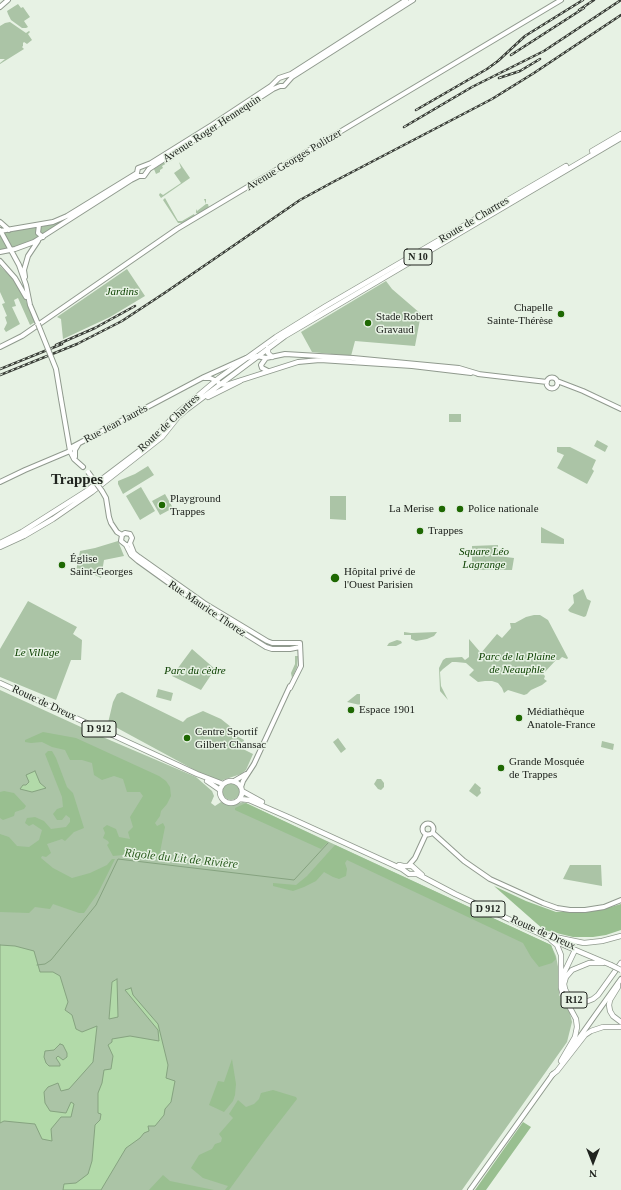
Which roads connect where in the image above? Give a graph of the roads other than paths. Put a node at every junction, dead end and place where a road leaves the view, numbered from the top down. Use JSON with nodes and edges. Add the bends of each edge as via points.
{"nodes":[{"id":1,"x":8,"y":0,"type":"edge"},
{"id":2,"x":406,"y":0,"type":"edge"},
{"id":3,"x":413,"y":0,"type":"edge"},
{"id":4,"x":561,"y":0,"type":"edge"},
{"id":5,"x":0,"y":7,"type":"edge"},
{"id":6,"x":283,"y":77,"type":"junction"},
{"id":7,"x":277,"y":81,"type":"junction"},
{"id":8,"x":286,"y":83,"type":"junction"},
{"id":9,"x":280,"y":86,"type":"junction"},
{"id":10,"x":621,"y":134,"type":"edge"},
{"id":11,"x":621,"y":138,"type":"edge"},
{"id":12,"x":143,"y":167,"type":"junction"},
{"id":13,"x":146,"y":173,"type":"junction"},
{"id":14,"x":138,"y":174,"type":"junction"},
{"id":15,"x":511,"y":198,"type":"junction"},
{"id":16,"x":494,"y":204,"type":"dead end"},
{"id":17,"x":0,"y":222,"type":"edge"},
{"id":18,"x":459,"y":224,"type":"dead end"},
{"id":19,"x":39,"y":225,"type":"junction"},
{"id":20,"x":9,"y":230,"type":"junction"},
{"id":21,"x":0,"y":231,"type":"edge"},
{"id":22,"x":444,"y":237,"type":"junction"},
{"id":23,"x":41,"y":238,"type":"junction"},
{"id":24,"x":12,"y":250,"type":"junction"},
{"id":25,"x":0,"y":252,"type":"edge"},
{"id":26,"x":1,"y":263,"type":"edge"},
{"id":27,"x":26,"y":285,"type":"junction"},
{"id":28,"x":30,"y":305,"type":"junction"},
{"id":29,"x":0,"y":347,"type":"edge"},
{"id":30,"x":268,"y":348,"type":"junction"},
{"id":31,"x":285,"y":354,"type":"junction"},
{"id":32,"x":257,"y":356,"type":"junction"},
{"id":33,"x":272,"y":357,"type":"junction"},
{"id":34,"x":246,"y":358,"type":"junction"},
{"id":35,"x":266,"y":358,"type":"junction"},
{"id":36,"x":287,"y":365,"type":"junction"},
{"id":37,"x":222,"y":368,"type":"junction"},
{"id":38,"x":268,"y":371,"type":"junction"},
{"id":39,"x":479,"y":374,"type":"junction"},
{"id":40,"x":202,"y":379,"type":"junction"},
{"id":41,"x":240,"y":381,"type":"junction"},
{"id":42,"x":218,"y":382,"type":"junction"},
{"id":43,"x":547,"y":382,"type":"junction"},
{"id":44,"x":557,"y":384,"type":"junction"},
{"id":45,"x":621,"y":409,"type":"edge"},
{"id":46,"x":186,"y":410,"type":"junction"},
{"id":47,"x":78,"y":445,"type":"junction"},
{"id":48,"x":70,"y":451,"type":"junction"},
{"id":49,"x":74,"y":457,"type":"junction"},
{"id":50,"x":83,"y":467,"type":"junction"},
{"id":51,"x":0,"y":482,"type":"edge"},
{"id":52,"x":122,"y":535,"type":"junction"},
{"id":53,"x":0,"y":543,"type":"edge"},
{"id":54,"x":130,"y":543,"type":"junction"},
{"id":55,"x":126,"y":545,"type":"junction"},
{"id":56,"x":0,"y":547,"type":"edge"},
{"id":57,"x":300,"y":647,"type":"junction"},
{"id":58,"x":0,"y":683,"type":"edge"},
{"id":59,"x":250,"y":770,"type":"junction"},
{"id":60,"x":198,"y":774,"type":"junction"},
{"id":61,"x":234,"y":781,"type":"junction"},
{"id":62,"x":224,"y":784,"type":"junction"},
{"id":63,"x":242,"y":789,"type":"junction"},
{"id":64,"x":220,"y":790,"type":"junction"},
{"id":65,"x":240,"y":799,"type":"junction"},
{"id":66,"x":433,"y":833,"type":"junction"},
{"id":67,"x":426,"y":834,"type":"junction"},
{"id":68,"x":415,"y":858,"type":"junction"},
{"id":69,"x":408,"y":866,"type":"junction"},
{"id":70,"x":414,"y":870,"type":"junction"},
{"id":71,"x":406,"y":872,"type":"junction"},
{"id":72,"x":621,"y":900,"type":"edge"},
{"id":73,"x":541,"y":934,"type":"junction"},
{"id":74,"x":550,"y":936,"type":"junction"},
{"id":75,"x":621,"y":936,"type":"edge"},
{"id":76,"x":578,"y":950,"type":"junction"},
{"id":77,"x":621,"y":962,"type":"edge"},
{"id":78,"x":611,"y":965,"type":"junction"},
{"id":79,"x":621,"y":970,"type":"edge"},
{"id":80,"x":621,"y":979,"type":"edge"},
{"id":81,"x":561,"y":980,"type":"junction"},
{"id":82,"x":618,"y":984,"type":"junction"},
{"id":83,"x":621,"y":1022,"type":"edge"},
{"id":84,"x":621,"y":1027,"type":"edge"},
{"id":85,"x":561,"y":1062,"type":"junction"},
{"id":86,"x":552,"y":1075,"type":"junction"},
{"id":87,"x":470,"y":1190,"type":"edge"}],
"edges":[{"from":1,"to":5,"type":"street"},
{"from":2,"to":6,"type":"street","name":"Avenue Roger Hennequin"},
{"from":3,"to":8,"type":"street","name":"Avenue Roger Hennequin"},
{"from":4,"to":29,"type":"street","name":"Avenue Georges Politzer","via":[[177,229],[22,336]]},
{"from":6,"to":7,"type":"street","name":"Avenue Roger Hennequin"},
{"from":6,"to":8,"type":"street"},
{"from":7,"to":9,"type":"street"},
{"from":7,"to":12,"type":"street","name":"Avenue Roger Hennequin"},
{"from":8,"to":9,"type":"street","name":"Avenue Roger Hennequin"},
{"from":9,"to":13,"type":"street","name":"Avenue Roger Hennequin"},
{"from":10,"to":15,"type":"main road","name":"Route de Chartres","number":"N 10"},
{"from":11,"to":30,"type":"main road","name":"Route de Chartres","number":"N 10"},
{"from":12,"to":13,"type":"street"},
{"from":12,"to":14,"type":"street","name":"Avenue Roger Hennequin","via":[[138,168]]},
{"from":13,"to":14,"type":"street","name":"Avenue Roger Hennequin","via":[[142,176]]},
{"from":14,"to":19,"type":"street","name":"Avenue Roger Hennequin","via":[[67,216]]},
{"from":14,"to":23,"type":"street","name":"Avenue Roger Hennequin"},
{"from":15,"to":16,"type":"main road"},
{"from":15,"to":22,"type":"main road","name":"Route de Chartres","number":"N 10"},
{"from":17,"to":20,"type":"street"},
{"from":18,"to":22,"type":"main road"},
{"from":19,"to":20,"type":"street","name":"Avenue Roger Hennequin"},
{"from":19,"to":23,"type":"street","via":[[37,230]]},
{"from":20,"to":21,"type":"street","name":"Avenue Roger Hennequin"},
{"from":21,"to":24,"type":"street"},
{"from":22,"to":34,"type":"main road","name":"Route de Chartres","number":"N 10","via":[[326,306]]},
{"from":23,"to":24,"type":"street","name":"Avenue Roger Hennequin"},
{"from":23,"to":27,"type":"street","via":[[28,256],[24,270]]},
{"from":24,"to":25,"type":"street","name":"Avenue Roger Hennequin"},
{"from":24,"to":27,"type":"street"},
{"from":26,"to":28,"type":"street","via":[[15,278]]},
{"from":27,"to":28,"type":"street"},
{"from":28,"to":48,"type":"street","bridge":true,"via":[[56,369],[66,448]]},
{"from":30,"to":32,"type":"main road","name":"Route de Chartres","number":"N 10"},
{"from":30,"to":33,"type":"main road","via":[[268,353]]},
{"from":31,"to":33,"type":"street"},
{"from":31,"to":36,"type":"street","via":[[288,359]]},
{"from":31,"to":39,"type":"street","via":[[438,365]]},
{"from":32,"to":34,"type":"street","name":"Route de Chartres"},
{"from":32,"to":35,"type":"street"},
{"from":32,"to":42,"type":"main road","name":"Route de Chartres","number":"N 10"},
{"from":33,"to":35,"type":"street"},
{"from":34,"to":37,"type":"street","name":"Rue Jean Jaurès"},
{"from":34,"to":42,"type":"main road","name":"Route de Chartres","number":"N 10"},
{"from":35,"to":38,"type":"street","via":[[261,365]]},
{"from":36,"to":38,"type":"street"},
{"from":36,"to":39,"type":"street","via":[[320,360],[412,366]]},
{"from":37,"to":40,"type":"street","name":"Rue Jean Jaurès"},
{"from":37,"to":42,"type":"street","via":[[217,375]]},
{"from":38,"to":41,"type":"street"},
{"from":39,"to":43,"type":"street"},
{"from":40,"to":42,"type":"street","via":[[210,378]]},
{"from":40,"to":47,"type":"street","name":"Rue Jean Jaurès"},
{"from":41,"to":42,"type":"street","via":[[226,385]]},
{"from":41,"to":46,"type":"main road"},
{"from":42,"to":46,"type":"main road","name":"Route de Chartres","number":"N 10"},
{"from":42,"to":53,"type":"main road","name":"Route de Chartres","number":"N 10","via":[[174,416],[151,442],[126,461],[63,507]]},
{"from":43,"to":44,"type":"street","via":[[552,377]]},
{"from":43,"to":44,"type":"street","via":[[547,386],[553,389]]},
{"from":44,"to":45,"type":"street","via":[[567,385]]},
{"from":46,"to":56,"type":"main road","name":"Route de Chartres","number":"N 10","via":[[162,437],[92,492],[53,519]]},
{"from":47,"to":48,"type":"street","name":"Rue Jean Jaurès"},
{"from":47,"to":49,"type":"street","name":"Rue Jean Jaurès"},
{"from":48,"to":49,"type":"street"},
{"from":48,"to":50,"type":"street"},
{"from":48,"to":51,"type":"street","name":"Rue Jean Jaurès"},
{"from":49,"to":50,"type":"street"},
{"from":50,"to":52,"type":"street","bridge":true,"via":[[102,491],[106,498],[109,517],[114,528]]},
{"from":52,"to":54,"type":"street","via":[[130,534]]},
{"from":52,"to":55,"type":"street","via":[[121,541]]},
{"from":54,"to":55,"type":"street"},
{"from":54,"to":57,"type":"street","name":"Rue Maurice Thorez","via":[[134,553],[204,603],[267,641]]},
{"from":55,"to":57,"type":"street","name":"Rue Maurice Thorez","via":[[138,561],[202,607],[266,647]]},
{"from":57,"to":59,"type":"street","via":[[301,666]]},
{"from":58,"to":60,"type":"main road","name":"Route de Dreux","number":"D 912"},
{"from":59,"to":61,"type":"street"},
{"from":59,"to":63,"type":"street","via":[[243,781]]},
{"from":60,"to":62,"type":"main road","name":"Route de Dreux","number":"D 912"},
{"from":60,"to":64,"type":"main road","name":"Route de Dreux","number":"D 912"},
{"from":61,"to":62,"type":"main road","via":[[227,781]]},
{"from":61,"to":63,"type":"main road"},
{"from":62,"to":64,"type":"main road"},
{"from":63,"to":65,"type":"main road"},
{"from":63,"to":69,"type":"main road","via":[[261,802],[364,850]]},
{"from":64,"to":65,"type":"main road","via":[[221,797],[226,801],[235,802]]},
{"from":65,"to":71,"type":"main road","via":[[249,800]]},
{"from":66,"to":67,"type":"street"},
{"from":66,"to":67,"type":"street","via":[[433,826],[427,824],[423,829]]},
{"from":66,"to":72,"type":"street","via":[[464,861],[490,879],[557,908],[585,910]]},
{"from":67,"to":68,"type":"street"},
{"from":68,"to":69,"type":"street"},
{"from":68,"to":70,"type":"street"},
{"from":69,"to":70,"type":"main road"},
{"from":69,"to":71,"type":"main road"},
{"from":70,"to":71,"type":"main road","via":[[409,874]]},
{"from":70,"to":73,"type":"main road","name":"Route de Dreux","number":"D 912","via":[[455,894]]},
{"from":70,"to":74,"type":"main road","name":"Route de Dreux","number":"D 912","via":[[437,884]]},
{"from":73,"to":76,"type":"main road","name":"Route de Dreux","number":"D 912"},
{"from":73,"to":81,"type":"main road","number":"R12","via":[[559,950],[562,960]]},
{"from":74,"to":75,"type":"main road","via":[[584,942],[602,942]]},
{"from":74,"to":76,"type":"main road","name":"Route de Dreux","number":"D 912"},
{"from":76,"to":78,"type":"main road","name":"Route de Dreux","number":"D 912"},
{"from":76,"to":81,"type":"main road"},
{"from":77,"to":78,"type":"main road","number":"R12","via":[[593,999],[578,1002],[566,993],[565,980],[572,970],[595,962]]},
{"from":78,"to":79,"type":"main road","name":"Route de Dreux","number":"D 912","bridge":true},
{"from":80,"to":82,"type":"street","number":"R12"},
{"from":81,"to":85,"type":"main road","number":"R12","via":[[562,992],[576,1019],[577,1027],[575,1037]]},
{"from":82,"to":83,"type":"main road","number":"R12","via":[[609,1005],[613,1016]]},
{"from":82,"to":85,"type":"street","number":"R12"},
{"from":84,"to":86,"type":"main road","number":"R12","via":[[603,1027],[585,1035]]},
{"from":85,"to":86,"type":"street","number":"R12"},
{"from":86,"to":87,"type":"street","number":"R12"}]}
